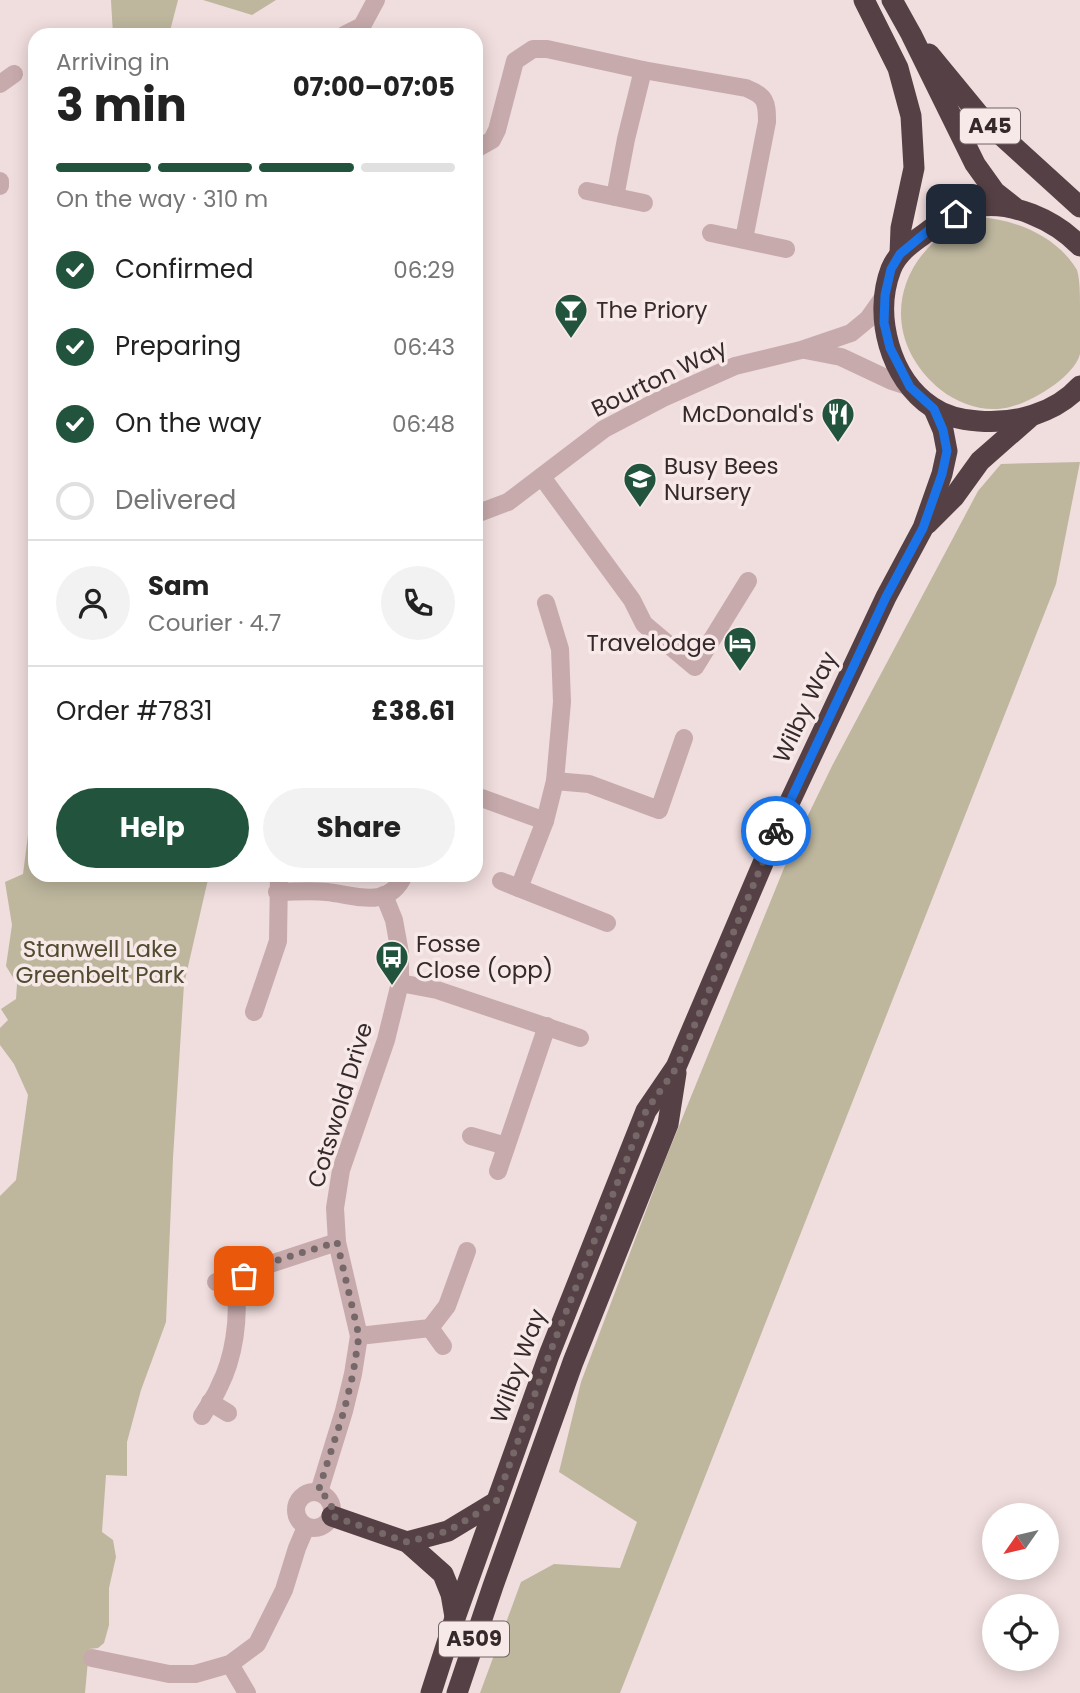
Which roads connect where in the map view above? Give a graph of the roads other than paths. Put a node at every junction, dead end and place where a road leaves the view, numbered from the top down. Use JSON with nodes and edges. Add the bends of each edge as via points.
{"nodes":[{"id":1,"x":376,"y":0,"type":"edge"},
{"id":2,"x":864,"y":0,"type":"edge"},
{"id":3,"x":892,"y":0,"type":"edge"},
{"id":4,"x":358,"y":28,"type":"edge"},
{"id":5,"x":911,"y":34,"type":"junction"},
{"id":6,"x":643,"y":70,"type":"junction"},
{"id":7,"x":483,"y":145,"type":"edge"},
{"id":8,"x":587,"y":191,"type":"dead end"},
{"id":9,"x":615,"y":197,"type":"junction"},
{"id":10,"x":644,"y":203,"type":"dead end"},
{"id":11,"x":1080,"y":207,"type":"edge"},
{"id":12,"x":1021,"y":211,"type":"junction"},
{"id":13,"x":711,"y":233,"type":"dead end"},
{"id":14,"x":744,"y":239,"type":"junction"},
{"id":15,"x":1080,"y":247,"type":"edge"},
{"id":16,"x":786,"y":249,"type":"dead end"},
{"id":17,"x":900,"y":254,"type":"junction"},
{"id":18,"x":885,"y":295,"type":"junction"},
{"id":19,"x":801,"y":350,"type":"junction"},
{"id":20,"x":1080,"y":386,"type":"edge"},
{"id":21,"x":910,"y":387,"type":"junction"},
{"id":22,"x":934,"y":409,"type":"junction"},
{"id":23,"x":1029,"y":418,"type":"junction"},
{"id":24,"x":542,"y":477,"type":"junction"},
{"id":25,"x":483,"y":511,"type":"edge"},
{"id":26,"x":923,"y":528,"type":"junction"},
{"id":27,"x":748,"y":581,"type":"dead end"},
{"id":28,"x":546,"y":603,"type":"dead end"},
{"id":29,"x":684,"y":738,"type":"dead end"},
{"id":30,"x":555,"y":781,"type":"junction"},
{"id":31,"x":483,"y":799,"type":"edge"},
{"id":32,"x":545,"y":821,"type":"junction"},
{"id":33,"x":501,"y":881,"type":"dead end"},
{"id":34,"x":401,"y":882,"type":"edge"},
{"id":35,"x":278,"y":883,"type":"edge"},
{"id":36,"x":519,"y":887,"type":"junction"},
{"id":37,"x":384,"y":895,"type":"junction"},
{"id":38,"x":607,"y":923,"type":"dead end"},
{"id":39,"x":400,"y":983,"type":"junction"},
{"id":40,"x":254,"y":1012,"type":"dead end"},
{"id":41,"x":547,"y":1026,"type":"junction"},
{"id":42,"x":580,"y":1038,"type":"dead end"},
{"id":43,"x":677,"y":1067,"type":"junction"},
{"id":44,"x":471,"y":1136,"type":"dead end"},
{"id":45,"x":506,"y":1146,"type":"junction"},
{"id":46,"x":498,"y":1171,"type":"dead end"},
{"id":47,"x":337,"y":1242,"type":"junction"},
{"id":48,"x":467,"y":1251,"type":"dead end"},
{"id":49,"x":216,"y":1282,"type":"dead end"},
{"id":50,"x":235,"y":1285,"type":"junction"},
{"id":51,"x":430,"y":1328,"type":"junction"},
{"id":52,"x":359,"y":1336,"type":"junction"},
{"id":53,"x":443,"y":1346,"type":"dead end"},
{"id":54,"x":229,"y":1413,"type":"dead end"},
{"id":55,"x":318,"y":1492,"type":"junction"},
{"id":56,"x":496,"y":1502,"type":"junction"},
{"id":57,"x":332,"y":1516,"type":"junction"},
{"id":58,"x":306,"y":1527,"type":"junction"},
{"id":59,"x":407,"y":1542,"type":"junction"},
{"id":60,"x":455,"y":1618,"type":"junction"},
{"id":61,"x":92,"y":1658,"type":"dead end"},
{"id":62,"x":230,"y":1664,"type":"junction"},
{"id":63,"x":247,"y":1693,"type":"edge"},
{"id":64,"x":431,"y":1693,"type":"edge"},
{"id":65,"x":457,"y":1693,"type":"edge"}],
"edges":[{"from":1,"to":4,"type":"street"},
{"from":2,"to":17,"type":"highway","via":[[898,68],[911,116],[914,168]]},
{"from":3,"to":5,"type":"highway","number":"A45"},
{"from":5,"to":11,"type":"highway","number":"A45","via":[[980,116]]},
{"from":5,"to":12,"type":"highway","number":"A45","via":[[983,178]]},
{"from":6,"to":7,"type":"street","via":[[547,49],[524,53],[515,61],[498,130]]},
{"from":6,"to":9,"type":"street"},
{"from":6,"to":14,"type":"street","via":[[746,88],[764,99],[767,122]]},
{"from":8,"to":9,"type":"street"},
{"from":9,"to":10,"type":"street"},
{"from":12,"to":15,"type":"highway","via":[[1044,219]]},
{"from":12,"to":17,"type":"highway","via":[[994,205],[956,214]]},
{"from":13,"to":14,"type":"street"},
{"from":14,"to":16,"type":"street"},
{"from":17,"to":18,"type":"highway"},
{"from":18,"to":19,"type":"street","name":"Bourton Way","via":[[851,333]]},
{"from":18,"to":21,"type":"highway","via":[[884,323],[890,348]]},
{"from":19,"to":21,"type":"street","name":"Bourton Way","via":[[841,357]]},
{"from":19,"to":24,"type":"street","name":"Bourton Way","via":[[710,375],[663,398],[604,429]]},
{"from":20,"to":23,"type":"highway"},
{"from":21,"to":22,"type":"highway"},
{"from":22,"to":23,"type":"highway","via":[[980,421]]},
{"from":22,"to":26,"type":"highway","name":"Wilby Way","number":"A509","via":[[947,451]]},
{"from":23,"to":26,"type":"highway","name":"Wilby Way","number":"A509","via":[[980,461],[954,497]]},
{"from":24,"to":25,"type":"street","name":"Bourton Way","via":[[508,502]]},
{"from":24,"to":27,"type":"street","via":[[632,600],[644,624],[695,667]]},
{"from":26,"to":43,"type":"highway","name":"Wilby Way","number":"A509","via":[[783,814]]},
{"from":28,"to":30,"type":"street","via":[[560,649],[562,702]]},
{"from":29,"to":30,"type":"street","via":[[659,810],[589,785]]},
{"from":30,"to":32,"type":"street"},
{"from":31,"to":32,"type":"street"},
{"from":32,"to":36,"type":"street"},
{"from":33,"to":36,"type":"street"},
{"from":34,"to":37,"type":"street"},
{"from":35,"to":37,"type":"street","via":[[365,899]]},
{"from":35,"to":40,"type":"street","via":[[278,941]]},
{"from":36,"to":38,"type":"street"},
{"from":37,"to":39,"type":"street","name":"Cotswold Drive","via":[[394,920]]},
{"from":39,"to":41,"type":"street","via":[[437,990]]},
{"from":39,"to":47,"type":"street","name":"Cotswold Drive","via":[[386,1040],[341,1170],[335,1208]]},
{"from":41,"to":42,"type":"street"},
{"from":41,"to":45,"type":"street"},
{"from":43,"to":56,"type":"highway","name":"Wilby Way","number":"A509","via":[[641,1123]]},
{"from":43,"to":65,"type":"highway","name":"Wilby Way","number":"A509","via":[[668,1124],[573,1362]]},
{"from":44,"to":45,"type":"street"},
{"from":45,"to":46,"type":"street"},
{"from":47,"to":50,"type":"street","via":[[261,1267]]},
{"from":47,"to":52,"type":"street","name":"Cotswold Drive"},
{"from":48,"to":51,"type":"street","via":[[447,1306]]},
{"from":49,"to":50,"type":"street"},
{"from":50,"to":54,"type":"street","via":[[238,1307],[232,1347],[220,1386],[206,1409]]},
{"from":51,"to":52,"type":"street"},
{"from":51,"to":53,"type":"street"},
{"from":52,"to":55,"type":"street","name":"Cotswold Drive","via":[[344,1411]]},
{"from":55,"to":57,"type":"street","via":[[331,1504]]},
{"from":55,"to":58,"type":"street","via":[[305,1494],[296,1504],[297,1518]]},
{"from":56,"to":59,"type":"highway","via":[[448,1531]]},
{"from":56,"to":60,"type":"highway","name":"Wilby Way","number":"A509"},
{"from":57,"to":58,"type":"street","via":[[324,1526]]},
{"from":57,"to":59,"type":"highway"},
{"from":58,"to":62,"type":"street","via":[[284,1590],[257,1644]]},
{"from":59,"to":60,"type":"highway","via":[[443,1574]]},
{"from":60,"to":64,"type":"highway","name":"Wilby Way","number":"A509"},
{"from":61,"to":62,"type":"street","via":[[169,1674],[195,1674]]},
{"from":62,"to":63,"type":"street"}]}
